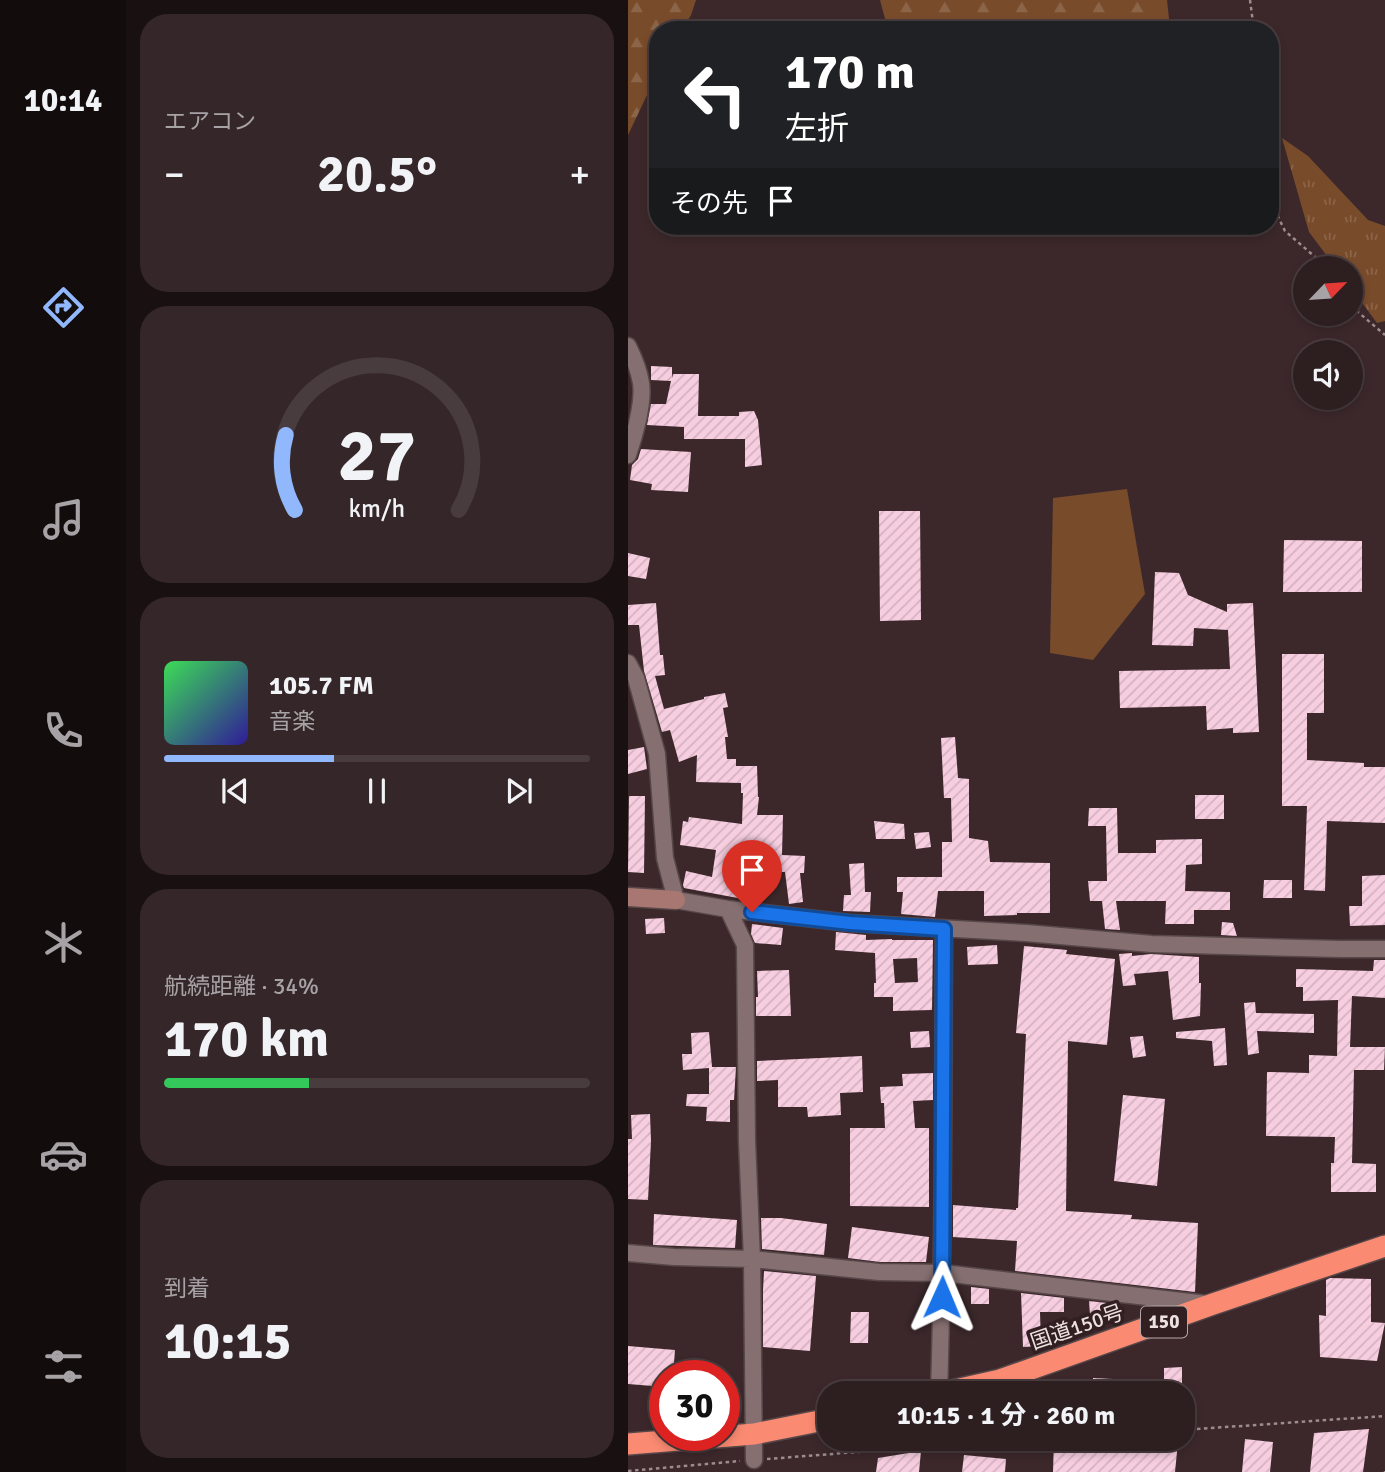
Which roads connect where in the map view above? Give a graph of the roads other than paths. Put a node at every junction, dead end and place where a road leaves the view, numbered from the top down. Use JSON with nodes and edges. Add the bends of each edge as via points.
{"nodes":[{"id":1,"x":628,"y":346,"type":"edge"},
{"id":2,"x":628,"y":455,"type":"edge"},
{"id":3,"x":628,"y":663,"type":"edge"},
{"id":4,"x":628,"y":897,"type":"edge"},
{"id":5,"x":676,"y":901,"type":"junction"},
{"id":6,"x":728,"y":909,"type":"junction"},
{"id":7,"x":944,"y":929,"type":"junction"},
{"id":8,"x":1385,"y":948,"type":"edge"},
{"id":9,"x":1385,"y":1246,"type":"edge"},
{"id":10,"x":628,"y":1253,"type":"edge"},
{"id":11,"x":752,"y":1259,"type":"junction"},
{"id":12,"x":943,"y":1273,"type":"junction"},
{"id":13,"x":1213,"y":1304,"type":"junction"},
{"id":14,"x":941,"y":1381,"type":"edge"},
{"id":15,"x":995,"y":1381,"type":"edge"},
{"id":16,"x":817,"y":1421,"type":"edge"},
{"id":17,"x":754,"y":1434,"type":"junction"},
{"id":18,"x":628,"y":1444,"type":"edge"},
{"id":19,"x":754,"y":1460,"type":"road end"}],
"edges":[{"from":1,"to":2,"type":"street","via":[[642,386]]},
{"from":3,"to":5,"type":"street","via":[[657,754],[665,858]]},
{"from":4,"to":5,"type":"street"},
{"from":5,"to":6,"type":"street"},
{"from":6,"to":7,"type":"street"},
{"from":6,"to":11,"type":"street","via":[[745,945]]},
{"from":7,"to":8,"type":"street","via":[[1151,944]]},
{"from":7,"to":12,"type":"street"},
{"from":9,"to":13,"type":"highway","name":"国道150号","number":"150"},
{"from":10,"to":11,"type":"street"},
{"from":11,"to":12,"type":"street","via":[[879,1272]]},
{"from":11,"to":17,"type":"street"},
{"from":12,"to":13,"type":"street"},
{"from":12,"to":14,"type":"street"},
{"from":13,"to":15,"type":"highway","name":"国道150号","number":"150"},
{"from":16,"to":17,"type":"highway"},
{"from":17,"to":18,"type":"highway"},
{"from":17,"to":19,"type":"street"}]}
